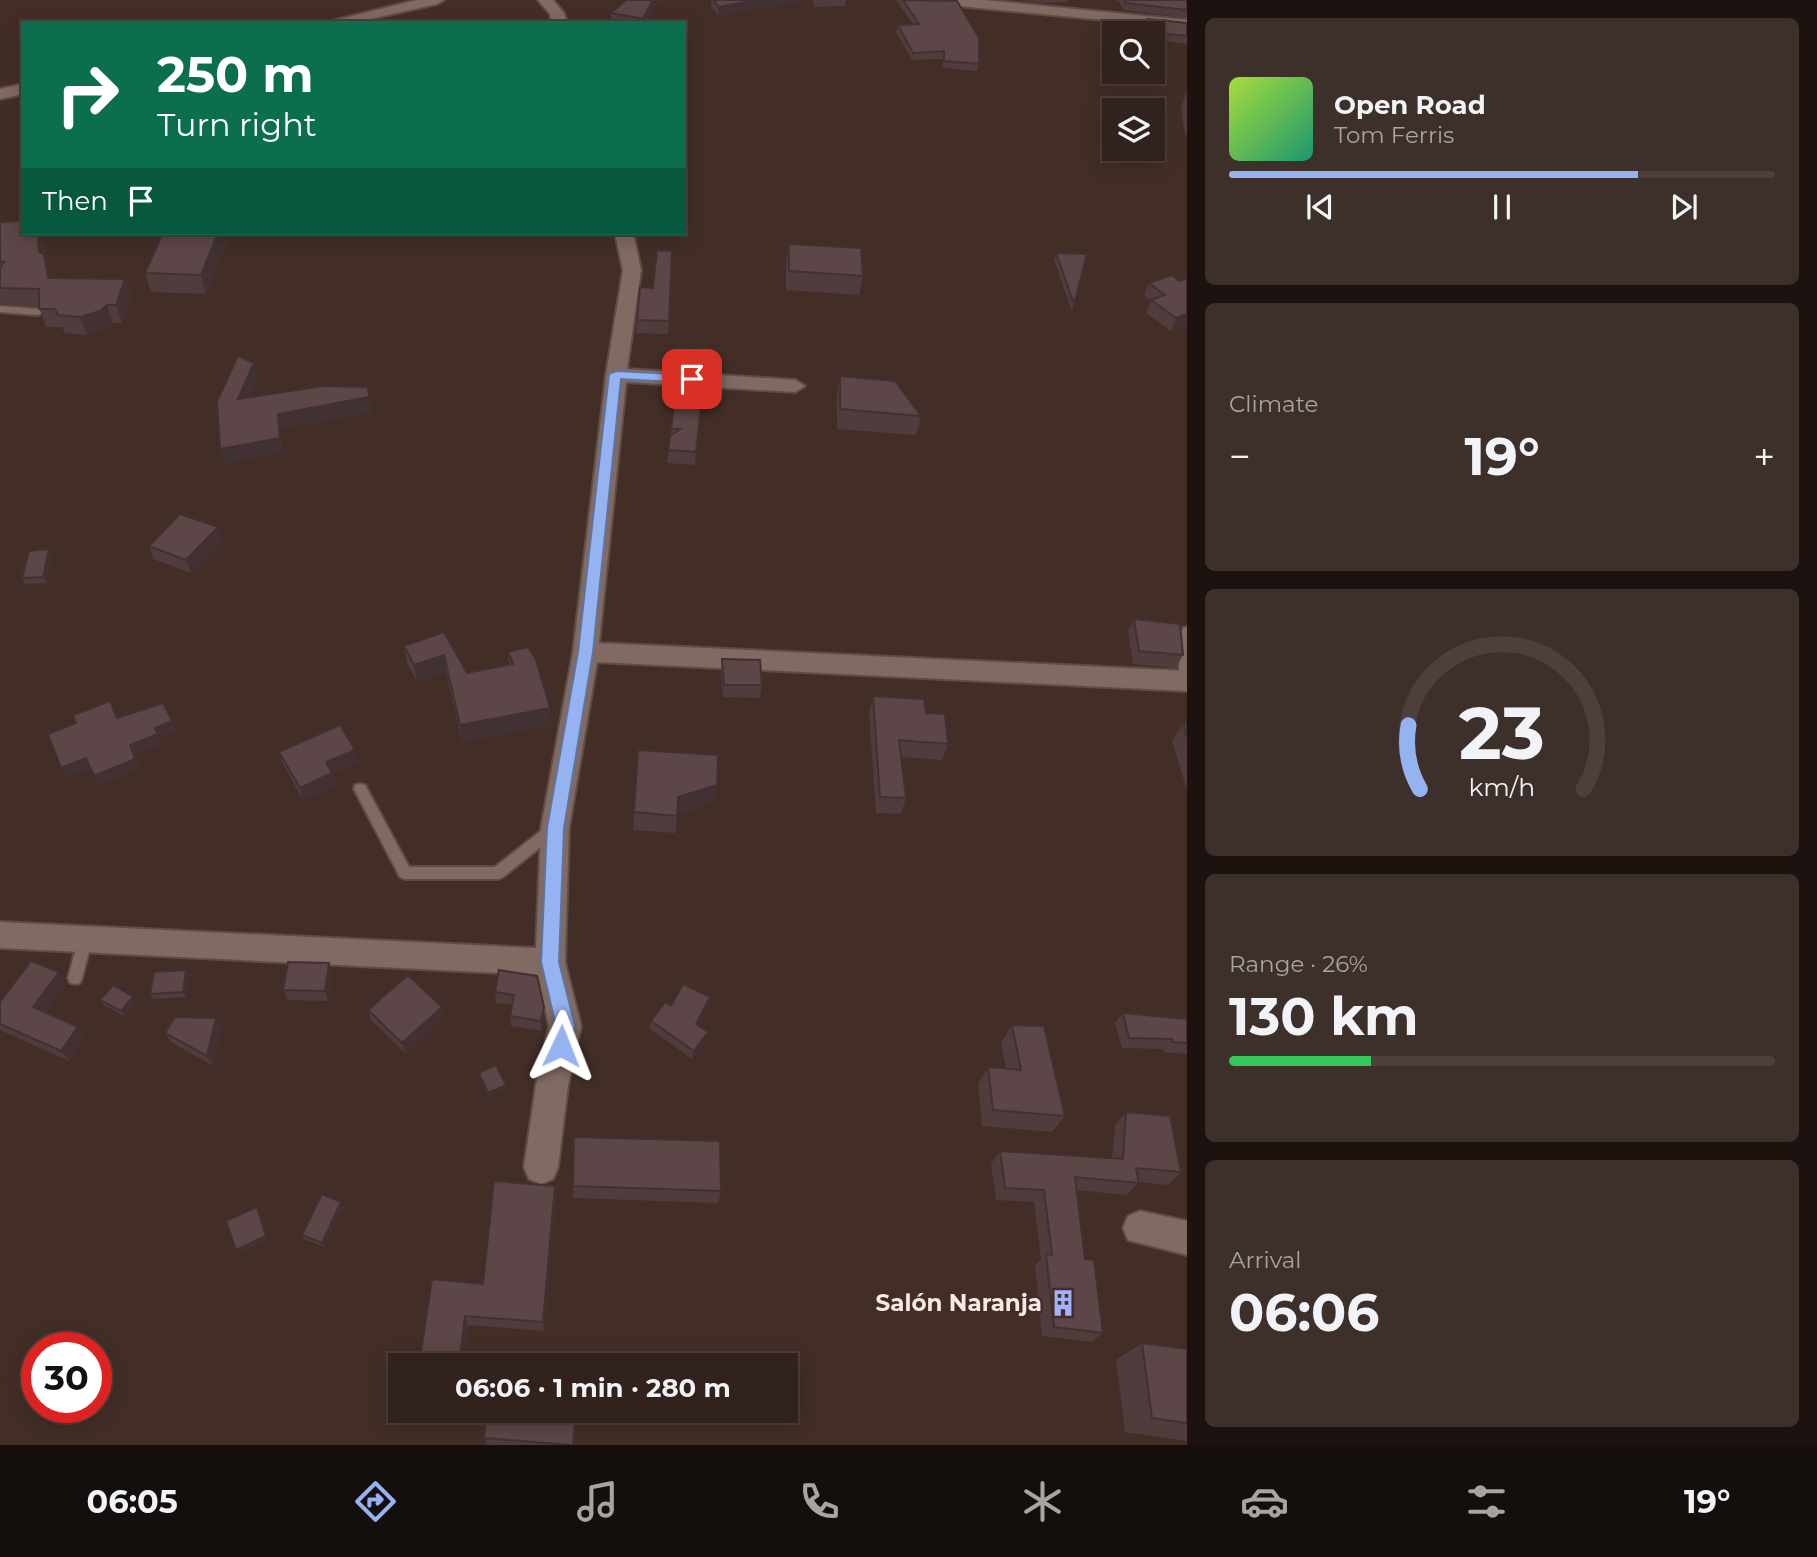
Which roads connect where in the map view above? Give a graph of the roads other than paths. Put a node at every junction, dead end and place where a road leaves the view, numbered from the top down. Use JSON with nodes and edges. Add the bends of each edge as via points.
{"nodes":[{"id":1,"x":437,"y":0,"type":"edge"},
{"id":2,"x":939,"y":0,"type":"edge"},
{"id":3,"x":550,"y":1,"type":"edge"},
{"id":4,"x":340,"y":21,"type":"edge"},
{"id":5,"x":559,"y":21,"type":"edge"},
{"id":6,"x":1187,"y":24,"type":"edge"},
{"id":7,"x":21,"y":89,"type":"edge"},
{"id":8,"x":0,"y":94,"type":"edge"},
{"id":9,"x":624,"y":235,"type":"edge"},
{"id":10,"x":0,"y":309,"type":"edge"},
{"id":11,"x":38,"y":312,"type":"edge"},
{"id":12,"x":616,"y":374,"type":"junction"},
{"id":13,"x":795,"y":386,"type":"dead end"},
{"id":14,"x":1187,"y":631,"type":"edge"},
{"id":15,"x":586,"y":652,"type":"junction"},
{"id":16,"x":1186,"y":681,"type":"edge"},
{"id":17,"x":360,"y":789,"type":"dead end"},
{"id":18,"x":555,"y":828,"type":"junction"},
{"id":19,"x":0,"y":934,"type":"edge"},
{"id":20,"x":85,"y":940,"type":"junction"},
{"id":21,"x":550,"y":962,"type":"junction"},
{"id":22,"x":75,"y":978,"type":"dead end"},
{"id":23,"x":541,"y":1167,"type":"dead end"},
{"id":24,"x":1140,"y":1228,"type":"dead end"},
{"id":25,"x":1187,"y":1238,"type":"edge"}],
"edges":[{"from":1,"to":4,"type":"street"},
{"from":2,"to":6,"type":"street"},
{"from":3,"to":5,"type":"street"},
{"from":7,"to":8,"type":"street"},
{"from":9,"to":12,"type":"street","via":[[632,270]]},
{"from":10,"to":11,"type":"lane"},
{"from":12,"to":13,"type":"street"},
{"from":12,"to":15,"type":"street"},
{"from":14,"to":16,"type":"lane"},
{"from":15,"to":16,"type":"street"},
{"from":15,"to":18,"type":"street"},
{"from":17,"to":18,"type":"lane","via":[[405,873],[498,873]]},
{"from":18,"to":21,"type":"street"},
{"from":19,"to":20,"type":"street"},
{"from":20,"to":21,"type":"street"},
{"from":20,"to":22,"type":"lane"},
{"from":21,"to":23,"type":"street","via":[[565,1026]]},
{"from":24,"to":25,"type":"street"}]}
